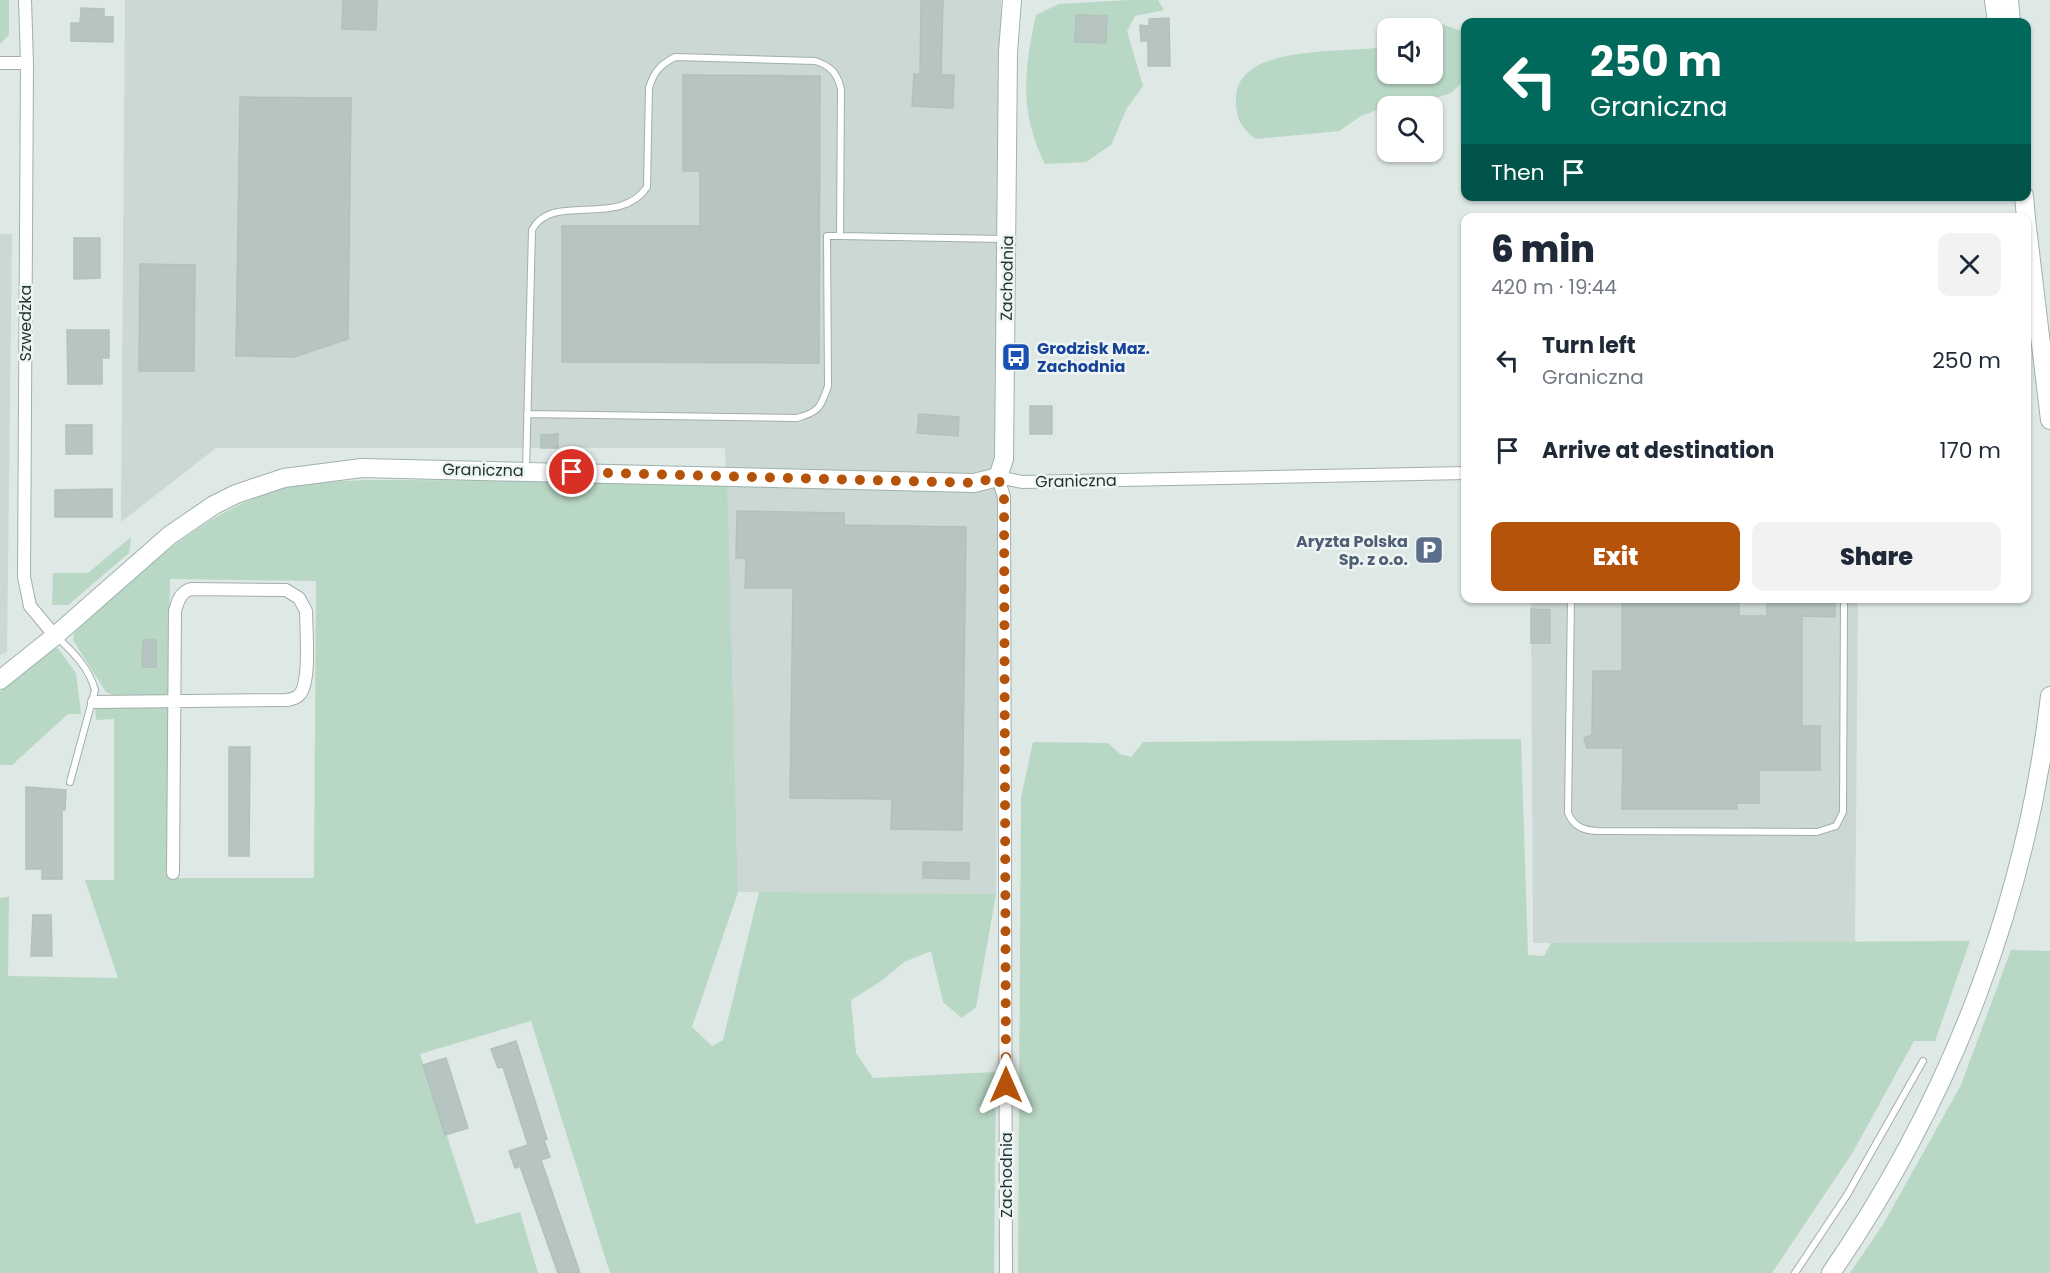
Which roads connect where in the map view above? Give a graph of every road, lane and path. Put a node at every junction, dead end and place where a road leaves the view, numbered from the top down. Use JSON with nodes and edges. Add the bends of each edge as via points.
{"nodes":[{"id":1,"x":25,"y":0,"type":"edge"},
{"id":2,"x":1012,"y":0,"type":"edge"},
{"id":3,"x":1994,"y":0,"type":"edge"},
{"id":4,"x":2009,"y":0,"type":"edge"},
{"id":5,"x":1996,"y":18,"type":"edge"},
{"id":6,"x":2011,"y":18,"type":"edge"},
{"id":7,"x":0,"y":63,"type":"edge"},
{"id":8,"x":27,"y":63,"type":"junction"},
{"id":9,"x":840,"y":236,"type":"junction"},
{"id":10,"x":1007,"y":240,"type":"junction"},
{"id":11,"x":2031,"y":260,"type":"edge"},
{"id":12,"x":527,"y":414,"type":"junction"},
{"id":13,"x":2050,"y":420,"type":"edge"},
{"id":14,"x":526,"y":471,"type":"junction"},
{"id":15,"x":1461,"y":473,"type":"edge"},
{"id":16,"x":998,"y":477,"type":"junction"},
{"id":17,"x":1571,"y":603,"type":"edge"},
{"id":18,"x":1844,"y":603,"type":"edge"},
{"id":19,"x":55,"y":636,"type":"junction"},
{"id":20,"x":0,"y":680,"type":"edge"},
{"id":21,"x":2050,"y":696,"type":"edge"},
{"id":22,"x":175,"y":701,"type":"junction"},
{"id":23,"x":94,"y":702,"type":"junction"},
{"id":24,"x":70,"y":782,"type":"dead end"},
{"id":25,"x":173,"y":873,"type":"dead end"},
{"id":26,"x":1923,"y":1061,"type":"dead end"},
{"id":27,"x":1006,"y":1273,"type":"edge"},
{"id":28,"x":1795,"y":1273,"type":"edge"},
{"id":29,"x":1831,"y":1273,"type":"edge"}],
"edges":[{"from":1,"to":8,"type":"street","name":"Szwedzka"},
{"from":2,"to":10,"type":"street","name":"Zachodnia"},
{"from":3,"to":5,"type":"street"},
{"from":4,"to":6,"type":"street"},
{"from":7,"to":8,"type":"street"},
{"from":8,"to":19,"type":"street","name":"Szwedzka","via":[[24,584],[30,606]]},
{"from":9,"to":10,"type":"lane"},
{"from":9,"to":12,"type":"lane","via":[[827,236],[828,386],[822,404],[813,414],[797,418]]},
{"from":9,"to":12,"type":"lane","via":[[841,89],[837,75],[827,65],[815,61],[675,57],[653,74],[649,88],[647,187],[639,200],[620,207],[551,213],[537,220],[532,230]]},
{"from":10,"to":16,"type":"street","name":"Zachodnia","via":[[1004,459]]},
{"from":11,"to":13,"type":"street"},
{"from":12,"to":14,"type":"lane"},
{"from":14,"to":16,"type":"street","name":"Graniczna","via":[[974,483]]},
{"from":14,"to":19,"type":"street","name":"Graniczna","via":[[345,469],[260,485],[229,497],[192,519]]},
{"from":15,"to":16,"type":"street","name":"Graniczna","via":[[1022,482]]},
{"from":16,"to":27,"type":"street","name":"Zachodnia","via":[[1004,497]]},
{"from":17,"to":18,"type":"lane","via":[[1568,813],[1572,822],[1584,830],[1597,831],[1817,832],[1836,826],[1843,812]]},
{"from":19,"to":20,"type":"street","name":"Graniczna"},
{"from":19,"to":23,"type":"lane","via":[[91,676]]},
{"from":21,"to":29,"type":"street","via":[[2019,866],[1974,1008],[1947,1073],[1908,1149]]},
{"from":22,"to":22,"type":"street","via":[[175,611],[186,590],[286,590],[304,604],[305,680],[295,698]]},
{"from":22,"to":23,"type":"street"},
{"from":22,"to":25,"type":"street"},
{"from":23,"to":24,"type":"lane"},
{"from":26,"to":28,"type":"lane","via":[[1847,1195]]}]}
